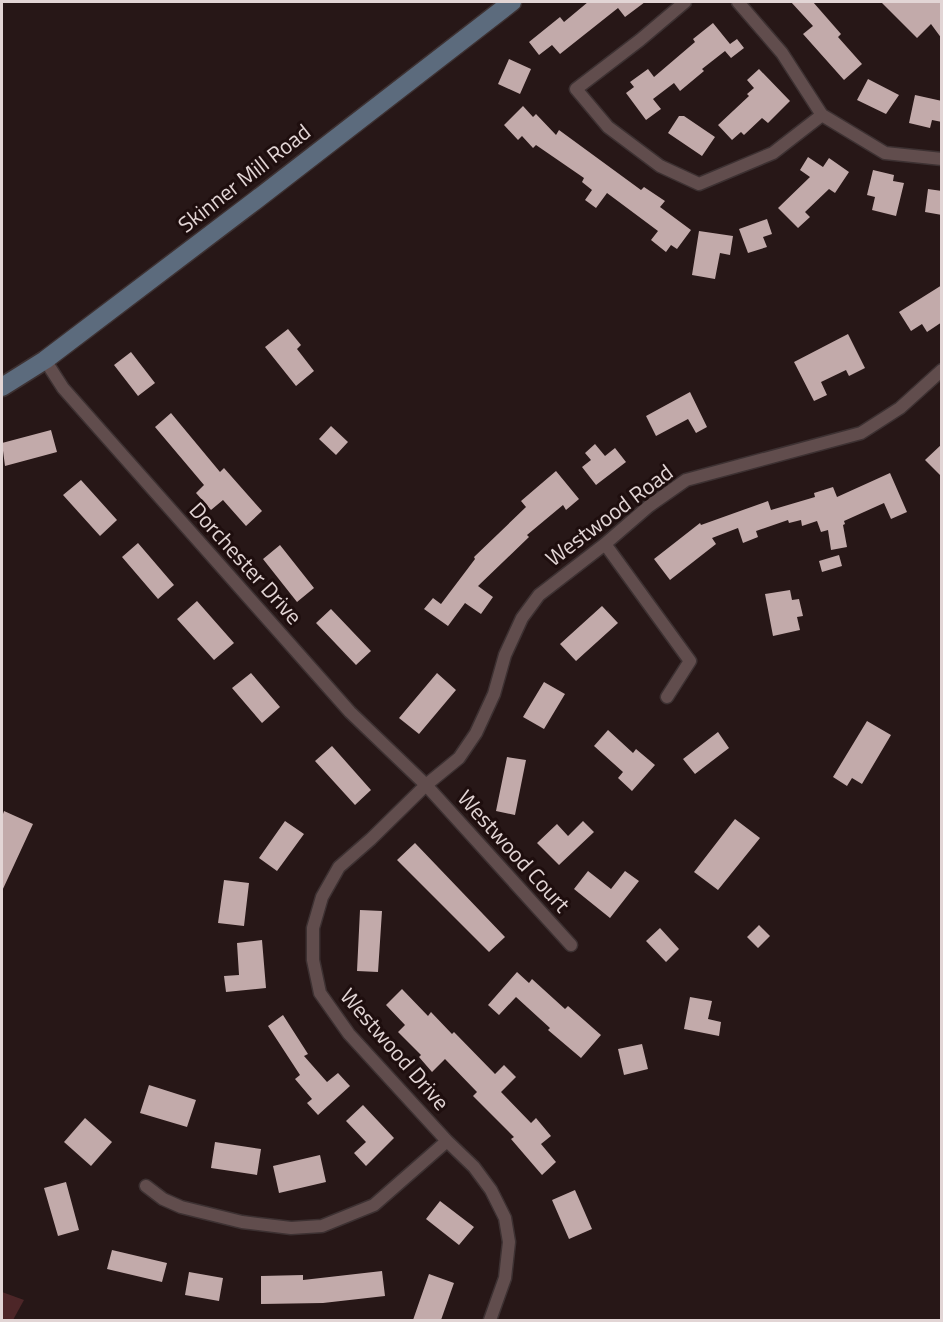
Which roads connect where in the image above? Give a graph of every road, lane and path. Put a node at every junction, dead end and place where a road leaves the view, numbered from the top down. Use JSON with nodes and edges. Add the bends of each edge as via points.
{"nodes":[{"id":1,"x":512,"y":2,"type":"edge"},
{"id":2,"x":685,"y":2,"type":"edge"},
{"id":3,"x":738,"y":2,"type":"edge"},
{"id":4,"x":822,"y":115,"type":"junction"},
{"id":5,"x":942,"y":159,"type":"edge"},
{"id":6,"x":45,"y":360,"type":"junction"},
{"id":7,"x":942,"y":370,"type":"edge"},
{"id":8,"x":2,"y":387,"type":"edge"},
{"id":9,"x":605,"y":544,"type":"junction"},
{"id":10,"x":667,"y":697,"type":"dead end"},
{"id":11,"x":426,"y":785,"type":"junction"},
{"id":12,"x":572,"y":945,"type":"dead end"},
{"id":13,"x":447,"y":1141,"type":"junction"},
{"id":14,"x":146,"y":1186,"type":"dead end"},
{"id":15,"x":490,"y":1320,"type":"edge"}],
"edges":[{"from":1,"to":6,"type":"street","name":"Skinner Mill Road"},
{"from":2,"to":4,"type":"street","via":[[576,89],[608,127],[660,166],[699,184],[773,153]]},
{"from":3,"to":4,"type":"street","via":[[782,53]]},
{"from":4,"to":5,"type":"street","via":[[885,153]]},
{"from":6,"to":8,"type":"street","name":"Skinner Mill Road"},
{"from":6,"to":11,"type":"street","name":"Dorchester Drive","via":[[63,388],[350,712]]},
{"from":7,"to":9,"type":"street","name":"Westwood Road","via":[[900,408],[861,433],[686,480]]},
{"from":9,"to":10,"type":"street","via":[[690,661]]},
{"from":9,"to":11,"type":"street","name":"Westwood Road","via":[[539,595],[522,618],[505,655],[494,694],[476,733],[459,758]]},
{"from":11,"to":12,"type":"street","name":"Westwood Court"},
{"from":11,"to":13,"type":"street","name":"Westwood Drive","via":[[339,867],[322,897],[313,928],[313,960],[320,993],[349,1034]]},
{"from":13,"to":14,"type":"street","via":[[374,1205],[322,1226],[291,1228],[243,1222],[181,1207]]},
{"from":13,"to":15,"type":"street","name":"Westwood Drive","via":[[474,1167],[505,1218],[509,1242],[506,1278]]}]}
